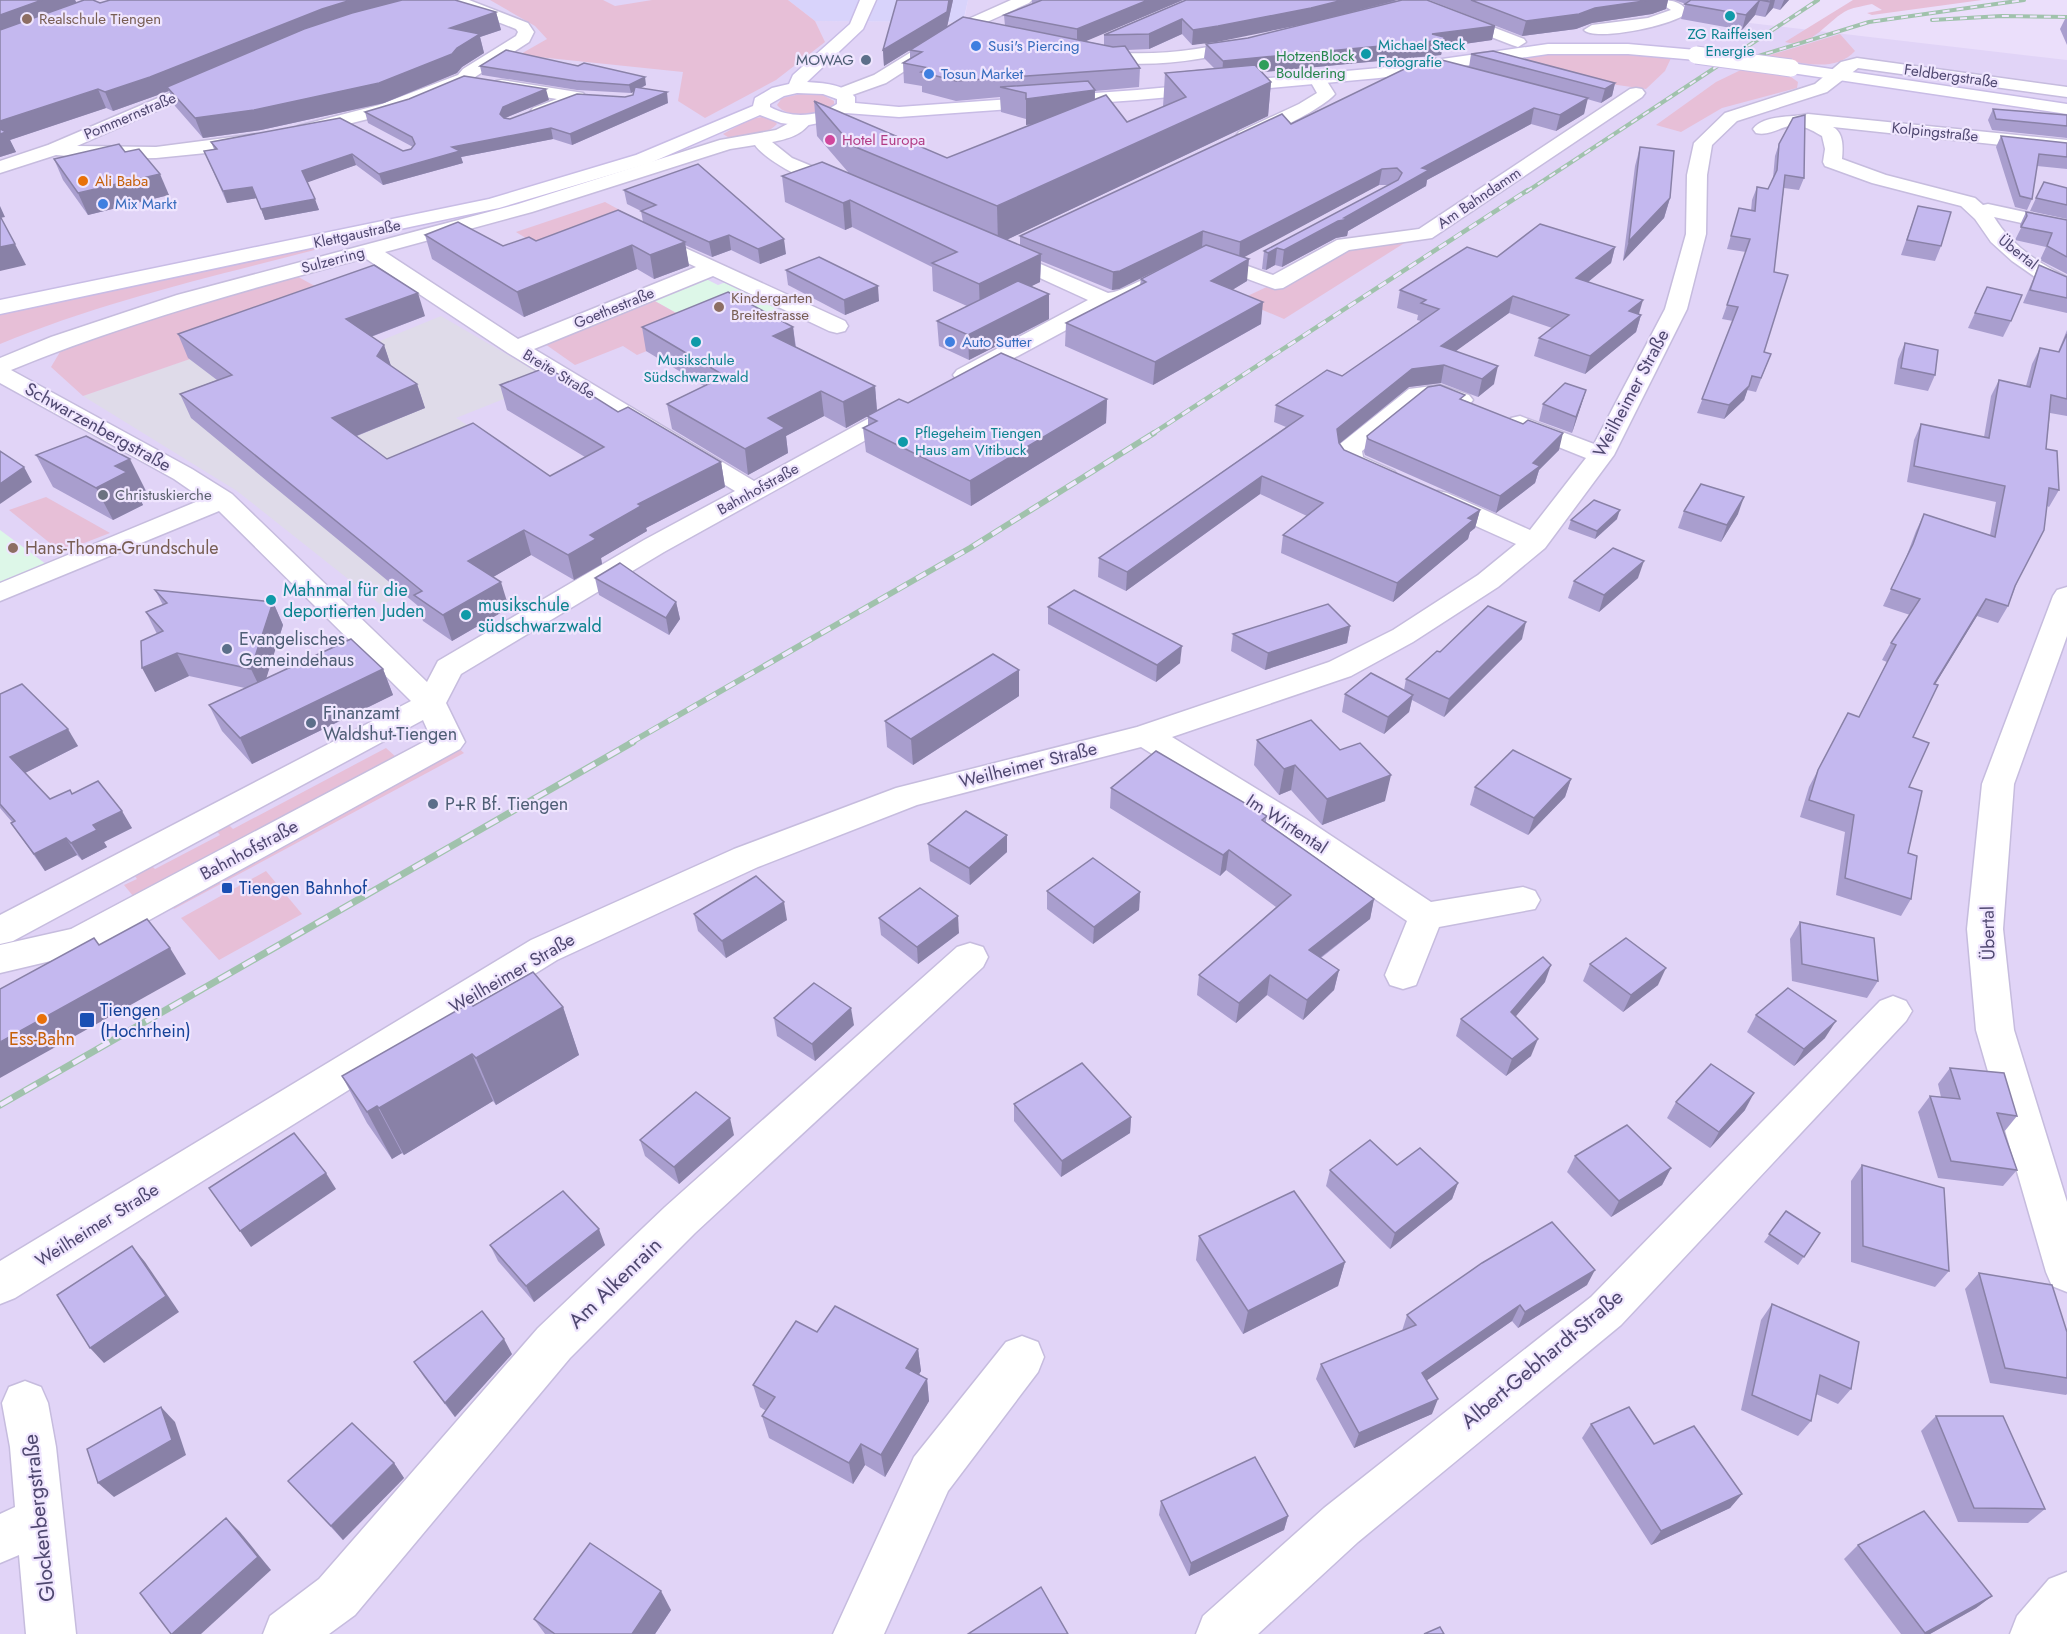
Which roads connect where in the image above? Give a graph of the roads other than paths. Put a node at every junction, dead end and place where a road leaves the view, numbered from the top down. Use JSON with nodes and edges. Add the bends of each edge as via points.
{"nodes":[{"id":1,"x":868,"y":0,"type":"edge"},
{"id":2,"x":1024,"y":0,"type":"edge"},
{"id":3,"x":1663,"y":0,"type":"edge"},
{"id":4,"x":448,"y":1,"type":"edge"},
{"id":5,"x":1406,"y":4,"type":"edge"},
{"id":6,"x":961,"y":28,"type":"junction"},
{"id":7,"x":1592,"y":30,"type":"edge"},
{"id":8,"x":984,"y":33,"type":"edge"},
{"id":9,"x":1107,"y":40,"type":"edge"},
{"id":10,"x":1266,"y":40,"type":"edge"},
{"id":11,"x":1518,"y":42,"type":"dead end"},
{"id":12,"x":1435,"y":66,"type":"junction"},
{"id":13,"x":226,"y":75,"type":"edge"},
{"id":14,"x":1472,"y":75,"type":"edge"},
{"id":15,"x":1839,"y":75,"type":"junction"},
{"id":16,"x":464,"y":79,"type":"junction"},
{"id":17,"x":1317,"y":80,"type":"junction"},
{"id":18,"x":797,"y":88,"type":"junction"},
{"id":19,"x":2067,"y":92,"type":"edge"},
{"id":20,"x":1636,"y":93,"type":"dead end"},
{"id":21,"x":577,"y":97,"type":"junction"},
{"id":22,"x":596,"y":99,"type":"edge"},
{"id":23,"x":843,"y":101,"type":"junction"},
{"id":24,"x":1583,"y":106,"type":"edge"},
{"id":25,"x":762,"y":109,"type":"junction"},
{"id":26,"x":2067,"y":109,"type":"edge"},
{"id":27,"x":1606,"y":112,"type":"junction"},
{"id":28,"x":523,"y":118,"type":"edge"},
{"id":29,"x":1803,"y":119,"type":"junction"},
{"id":30,"x":803,"y":120,"type":"junction"},
{"id":31,"x":348,"y":121,"type":"junction"},
{"id":32,"x":367,"y":132,"type":"edge"},
{"id":33,"x":761,"y":139,"type":"junction"},
{"id":34,"x":1703,"y":143,"type":"junction"},
{"id":35,"x":1225,"y":146,"type":"edge"},
{"id":36,"x":2067,"y":146,"type":"edge"},
{"id":37,"x":55,"y":148,"type":"junction"},
{"id":38,"x":0,"y":167,"type":"edge"},
{"id":39,"x":860,"y":193,"type":"edge"},
{"id":40,"x":1986,"y":213,"type":"junction"},
{"id":41,"x":630,"y":228,"type":"edge"},
{"id":42,"x":2067,"y":228,"type":"edge"},
{"id":43,"x":978,"y":243,"type":"edge"},
{"id":44,"x":1019,"y":243,"type":"edge"},
{"id":45,"x":369,"y":250,"type":"junction"},
{"id":46,"x":999,"y":253,"type":"junction"},
{"id":47,"x":1260,"y":260,"type":"dead end"},
{"id":48,"x":713,"y":268,"type":"junction"},
{"id":49,"x":1240,"y":270,"type":"junction"},
{"id":50,"x":2067,"y":285,"type":"edge"},
{"id":51,"x":1106,"y":300,"type":"junction"},
{"id":52,"x":0,"y":307,"type":"edge"},
{"id":53,"x":837,"y":326,"type":"dead end"},
{"id":54,"x":516,"y":348,"type":"junction"},
{"id":55,"x":0,"y":366,"type":"edge"},
{"id":56,"x":0,"y":373,"type":"edge"},
{"id":57,"x":1601,"y":455,"type":"junction"},
{"id":58,"x":753,"y":491,"type":"junction"},
{"id":59,"x":223,"y":500,"type":"junction"},
{"id":60,"x":1535,"y":542,"type":"junction"},
{"id":61,"x":0,"y":593,"type":"edge"},
{"id":62,"x":2067,"y":596,"type":"edge"},
{"id":63,"x":431,"y":702,"type":"junction"},
{"id":64,"x":1145,"y":735,"type":"junction"},
{"id":65,"x":1523,"y":900,"type":"dead end"},
{"id":66,"x":1426,"y":916,"type":"junction"},
{"id":67,"x":1,"y":950,"type":"edge"},
{"id":68,"x":970,"y":957,"type":"dead end"},
{"id":69,"x":1402,"y":975,"type":"dead end"},
{"id":70,"x":1893,"y":1011,"type":"dead end"},
{"id":71,"x":2067,"y":1272,"type":"edge"},
{"id":72,"x":0,"y":1284,"type":"edge"},
{"id":73,"x":1022,"y":1357,"type":"dead end"},
{"id":74,"x":25,"y":1403,"type":"dead end"},
{"id":75,"x":20,"y":1530,"type":"edge"},
{"id":76,"x":2067,"y":1597,"type":"edge"},
{"id":77,"x":51,"y":1634,"type":"edge"},
{"id":78,"x":288,"y":1634,"type":"edge"},
{"id":79,"x":858,"y":1634,"type":"edge"},
{"id":80,"x":1221,"y":1634,"type":"edge"},
{"id":81,"x":2036,"y":1634,"type":"edge"}],
"edges":[{"from":1,"to":18,"type":"street","via":[[857,26],[799,79]]},
{"from":2,"to":6,"type":"street"},
{"from":3,"to":7,"type":"street","via":[[1677,6],[1680,12],[1629,26]]},
{"from":4,"to":16,"type":"street","via":[[522,26],[526,32],[523,39]]},
{"from":5,"to":11,"type":"street"},
{"from":6,"to":8,"type":"street"},
{"from":6,"to":23,"type":"street"},
{"from":9,"to":10,"type":"street","via":[[1077,52],[1113,59],[1177,55]]},
{"from":12,"to":14,"type":"street"},
{"from":12,"to":15,"type":"street","name":"Feldbergstraße","bridge":true,"via":[[1548,49],[1628,49]]},
{"from":12,"to":17,"type":"street","name":"Feldbergstraße"},
{"from":13,"to":37,"type":"street","name":"Pommernstraße"},
{"from":15,"to":19,"type":"street","name":"Feldbergstraße","via":[[1847,66],[1857,63]]},
{"from":15,"to":26,"type":"street","name":"Feldbergstraße"},
{"from":15,"to":34,"type":"street","via":[[1821,88],[1731,117]]},
{"from":16,"to":21,"type":"street"},
{"from":16,"to":31,"type":"street","via":[[407,104]]},
{"from":17,"to":23,"type":"street","name":"Feldbergstraße","via":[[899,112]]},
{"from":17,"to":35,"type":"street","via":[[1326,94]]},
{"from":18,"to":23,"type":"street","name":"Feldbergstraße","via":[[824,89]]},
{"from":18,"to":25,"type":"street","name":"Feldbergstraße","via":[[767,96],[761,102]]},
{"from":20,"to":27,"type":"street","name":"Am Bahndamm"},
{"from":21,"to":22,"type":"street"},
{"from":21,"to":28,"type":"street"},
{"from":23,"to":30,"type":"street","via":[[828,116]]},
{"from":24,"to":27,"type":"street"},
{"from":25,"to":30,"type":"street","via":[[780,118]]},
{"from":25,"to":52,"type":"street","name":"Klettgaustraße","via":[[645,157],[492,204]]},
{"from":27,"to":49,"type":"street","name":"Am Bahndamm","via":[[1425,234],[1344,244],[1275,283]]},
{"from":29,"to":34,"type":"street","name":"Kolpingstraße","via":[[1776,124],[1724,144]]},
{"from":29,"to":36,"type":"street","name":"Kolpingstraße"},
{"from":29,"to":40,"type":"street","via":[[1831,133],[1832,162],[1879,179],[1968,202]]},
{"from":30,"to":33,"type":"street","name":"Sulzerring","via":[[792,130]]},
{"from":31,"to":32,"type":"street"},
{"from":31,"to":37,"type":"street","via":[[232,144],[90,154]]},
{"from":33,"to":39,"type":"street","via":[[765,149],[785,161]]},
{"from":33,"to":45,"type":"street","name":"Sulzerring","via":[[693,153],[525,208]]},
{"from":34,"to":57,"type":"street","name":"Weilheimer Straße","via":[[1697,175],[1696,234],[1676,309]]},
{"from":37,"to":38,"type":"street","name":"Pommernstraße"},
{"from":40,"to":42,"type":"street"},
{"from":40,"to":50,"type":"street","name":"Übertal","via":[[1990,229],[2016,254]]},
{"from":41,"to":48,"type":"street"},
{"from":43,"to":46,"type":"street"},
{"from":44,"to":46,"type":"street"},
{"from":45,"to":54,"type":"street","name":"Breite Straße"},
{"from":45,"to":55,"type":"street","name":"Sulzerring","via":[[185,300]]},
{"from":46,"to":51,"type":"street"},
{"from":47,"to":49,"type":"street"},
{"from":48,"to":53,"type":"street"},
{"from":48,"to":54,"type":"street","name":"Goethestraße"},
{"from":49,"to":51,"type":"street","name":"Bahnhofstraße","via":[[1203,256],[1126,297]]},
{"from":51,"to":58,"type":"street","name":"Bahnhofstraße"},
{"from":54,"to":58,"type":"street","name":"Breite Straße"},
{"from":56,"to":59,"type":"street","name":"Schwarzenbergstraße"},
{"from":57,"to":60,"type":"street","name":"Weilheimer Straße"},
{"from":57,"to":60,"type":"street","via":[[1440,392],[1417,394],[1349,449],[1351,461]]},
{"from":58,"to":63,"type":"street","name":"Bahnhofstraße","via":[[449,668]]},
{"from":59,"to":61,"type":"street"},
{"from":59,"to":63,"type":"street","name":"Schwarzenbergstraße"},
{"from":60,"to":64,"type":"street","name":"Weilheimer Straße","via":[[1488,581],[1403,636],[1340,669]]},
{"from":62,"to":71,"type":"street","name":"Übertal","via":[[1998,784],[1985,929],[1995,1030]]},
{"from":63,"to":67,"type":"street","name":"Bahnhofstraße"},
{"from":63,"to":67,"type":"street","name":"Bahnhofstraße","via":[[449,742],[80,941]]},
{"from":64,"to":66,"type":"street","name":"Im Wirtental","via":[[1294,827]]},
{"from":64,"to":72,"type":"street","name":"Weilheimer Straße","via":[[908,796],[747,858],[544,950]]},
{"from":65,"to":66,"type":"street"},
{"from":66,"to":69,"type":"street"},
{"from":68,"to":78,"type":"street","name":"Am Alkenrain","via":[[680,1220],[554,1343],[337,1597]]},
{"from":70,"to":80,"type":"street","name":"Albert-Gebhardt-Straße","via":[[1606,1311],[1341,1525]]},
{"from":73,"to":79,"type":"street","via":[[931,1474]]},
{"from":74,"to":75,"type":"street","name":"Glockenbergstraße","via":[[33,1447]]},
{"from":75,"to":77,"type":"street","name":"Glockenbergstraße"},
{"from":76,"to":81,"type":"street"}]}
